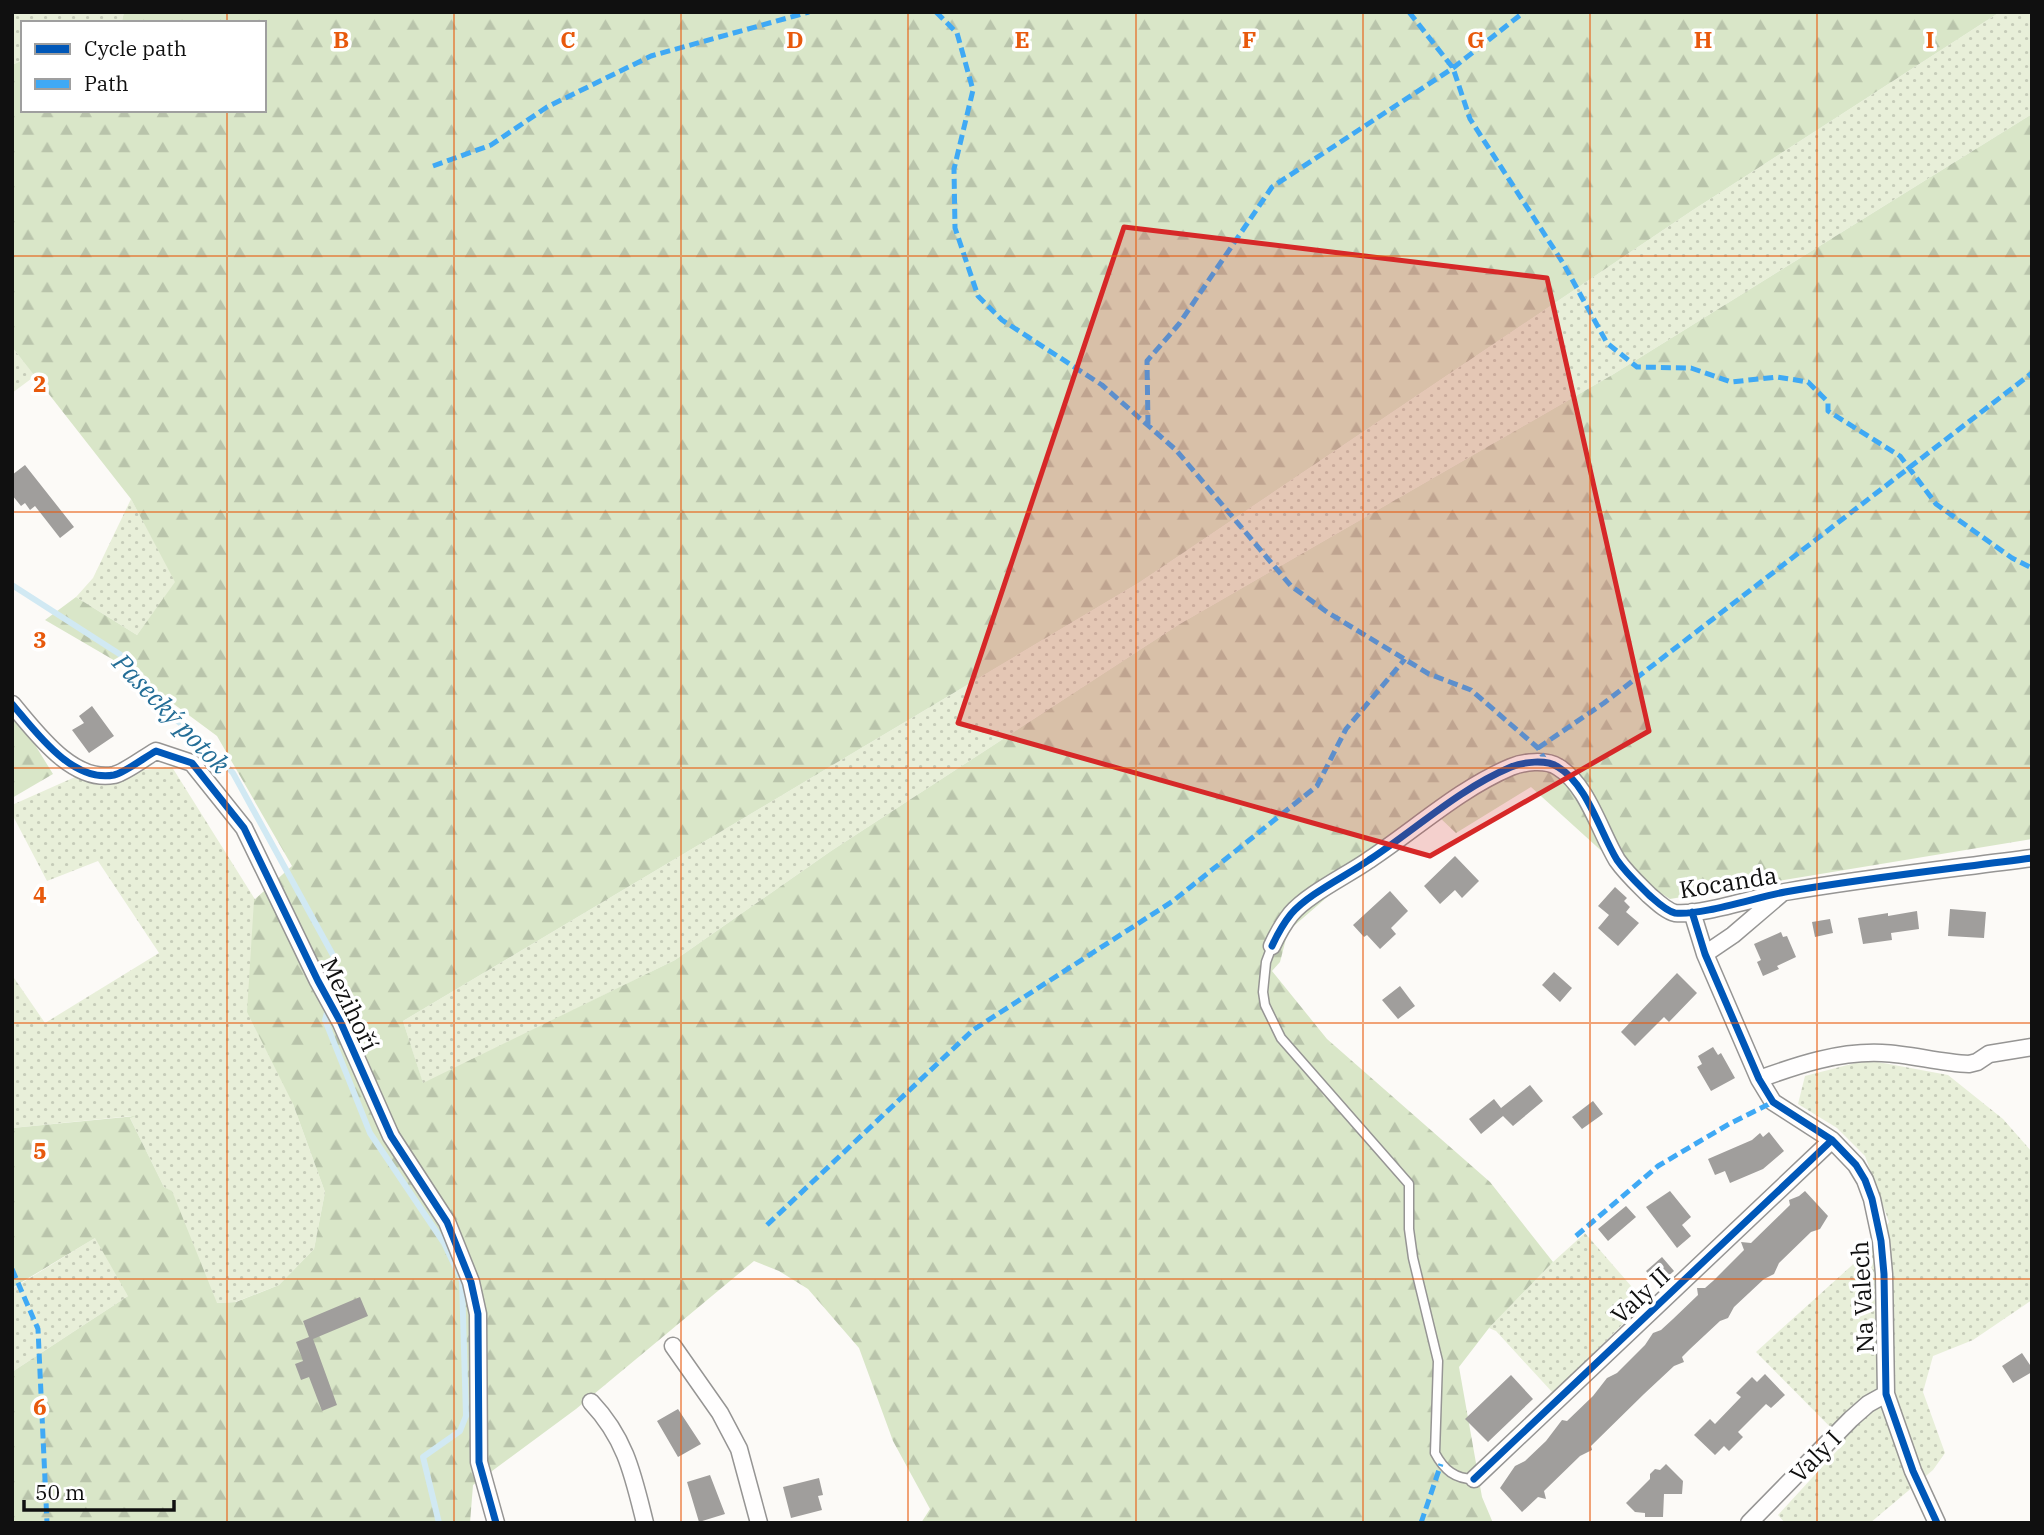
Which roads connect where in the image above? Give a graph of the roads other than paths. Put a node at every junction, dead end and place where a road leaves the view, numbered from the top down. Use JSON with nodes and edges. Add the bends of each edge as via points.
{"nodes":[{"id":1,"x":12,"y":704,"type":"edge"},
{"id":2,"x":2032,"y":858,"type":"edge"},
{"id":3,"x":1783,"y":892,"type":"junction"},
{"id":4,"x":1692,"y":912,"type":"junction"},
{"id":5,"x":1272,"y":946,"type":"joint"},
{"id":6,"x":1705,"y":954,"type":"junction"},
{"id":7,"x":2032,"y":1047,"type":"edge"},
{"id":8,"x":1759,"y":1079,"type":"junction"},
{"id":9,"x":1832,"y":1140,"type":"junction"},
{"id":10,"x":673,"y":1346,"type":"dead end"},
{"id":11,"x":1886,"y":1394,"type":"junction"},
{"id":12,"x":591,"y":1402,"type":"dead end"},
{"id":13,"x":1474,"y":1479,"type":"joint"},
{"id":14,"x":496,"y":1523,"type":"edge"},
{"id":15,"x":645,"y":1523,"type":"edge"},
{"id":16,"x":760,"y":1523,"type":"edge"},
{"id":17,"x":1749,"y":1523,"type":"edge"},
{"id":18,"x":1937,"y":1523,"type":"edge"}],
"edges":[{"from":1,"to":14,"type":"street","name":"Mezihoří","via":[[48,747],[87,774],[115,775],[156,751],[192,763],[244,828],[341,1023],[391,1136],[447,1222],[471,1282],[480,1347],[479,1462]]},
{"from":2,"to":3,"type":"street","name":"Kocanda"},
{"from":3,"to":4,"type":"street","name":"Kocanda"},
{"from":3,"to":6,"type":"street","name":"Kocanda"},
{"from":4,"to":5,"type":"street","name":"Kocanda","via":[[1674,913],[1654,900],[1618,862],[1580,789],[1558,766],[1535,763],[1514,766],[1457,797],[1309,899],[1292,913]]},
{"from":4,"to":6,"type":"street","name":"Na Valech"},
{"from":5,"to":13,"type":"lane","via":[[1263,992],[1281,1038],[1409,1184],[1413,1258],[1438,1360],[1435,1453],[1450,1473]]},
{"from":6,"to":8,"type":"street","name":"Na Valech"},
{"from":7,"to":8,"type":"street","via":[[1989,1054],[1969,1064],[1860,1053],[1797,1065]]},
{"from":8,"to":9,"type":"street","name":"Na Valech","via":[[1773,1102]]},
{"from":9,"to":11,"type":"street","name":"Na Valech","via":[[1856,1165],[1875,1210],[1884,1274]]},
{"from":9,"to":13,"type":"street","name":"Valy II"},
{"from":10,"to":16,"type":"street","via":[[739,1449]]},
{"from":11,"to":17,"type":"street","name":"Valy I","via":[[1851,1419]]},
{"from":11,"to":18,"type":"street","name":"Na Valech"},
{"from":12,"to":15,"type":"street","via":[[623,1447]]}]}
